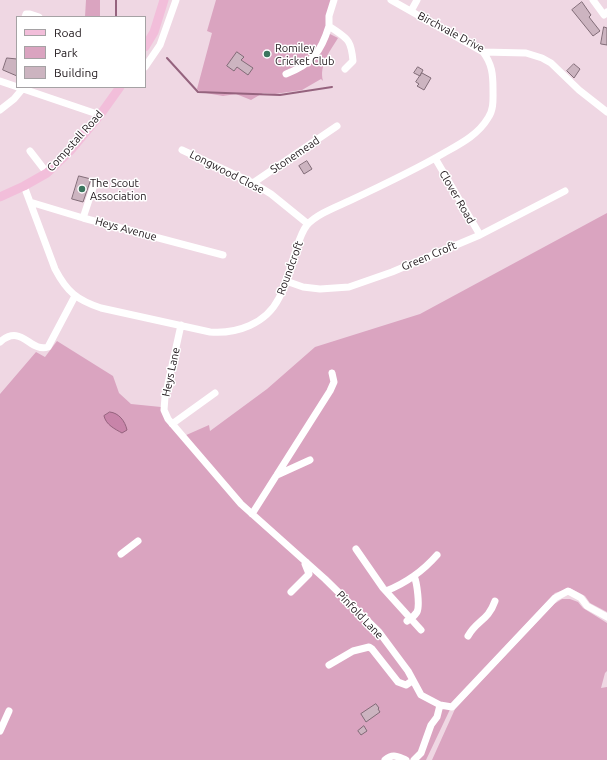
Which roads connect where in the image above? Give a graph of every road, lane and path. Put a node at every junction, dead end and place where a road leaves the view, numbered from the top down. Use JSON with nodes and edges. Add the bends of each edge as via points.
{"nodes":[{"id":1,"x":164,"y":0,"type":"edge"},
{"id":2,"x":176,"y":0,"type":"edge"},
{"id":3,"x":334,"y":0,"type":"edge"},
{"id":4,"x":391,"y":0,"type":"edge"},
{"id":5,"x":417,"y":0,"type":"edge"},
{"id":6,"x":593,"y":0,"type":"edge"},
{"id":7,"x":411,"y":11,"type":"junction"},
{"id":8,"x":607,"y":12,"type":"edge"},
{"id":9,"x":25,"y":16,"type":"edge"},
{"id":10,"x":36,"y":16,"type":"edge"},
{"id":11,"x":330,"y":26,"type":"junction"},
{"id":12,"x":146,"y":45,"type":"edge"},
{"id":13,"x":483,"y":52,"type":"junction"},
{"id":14,"x":146,"y":66,"type":"edge"},
{"id":15,"x":345,"y":69,"type":"dead end"},
{"id":16,"x":286,"y":74,"type":"dead end"},
{"id":17,"x":0,"y":81,"type":"edge"},
{"id":18,"x":16,"y":86,"type":"edge"},
{"id":19,"x":24,"y":88,"type":"edge"},
{"id":20,"x":119,"y":88,"type":"edge"},
{"id":21,"x":0,"y":110,"type":"edge"},
{"id":22,"x":607,"y":112,"type":"edge"},
{"id":23,"x":100,"y":115,"type":"junction"},
{"id":24,"x":337,"y":126,"type":"dead end"},
{"id":25,"x":182,"y":150,"type":"dead end"},
{"id":26,"x":30,"y":151,"type":"dead end"},
{"id":27,"x":435,"y":158,"type":"junction"},
{"id":28,"x":47,"y":173,"type":"junction"},
{"id":29,"x":95,"y":182,"type":"dead end"},
{"id":30,"x":253,"y":183,"type":"junction"},
{"id":31,"x":24,"y":186,"type":"junction"},
{"id":32,"x":565,"y":191,"type":"dead end"},
{"id":33,"x":0,"y":197,"type":"edge"},
{"id":34,"x":30,"y":202,"type":"junction"},
{"id":35,"x":83,"y":218,"type":"junction"},
{"id":36,"x":308,"y":224,"type":"junction"},
{"id":37,"x":480,"y":235,"type":"junction"},
{"id":38,"x":223,"y":255,"type":"dead end"},
{"id":39,"x":286,"y":281,"type":"junction"},
{"id":40,"x":75,"y":296,"type":"junction"},
{"id":41,"x":181,"y":325,"type":"junction"},
{"id":42,"x":0,"y":342,"type":"edge"},
{"id":43,"x":332,"y":373,"type":"dead end"},
{"id":44,"x":215,"y":393,"type":"dead end"},
{"id":45,"x":170,"y":422,"type":"junction"},
{"id":46,"x":310,"y":460,"type":"dead end"},
{"id":47,"x":276,"y":475,"type":"junction"},
{"id":48,"x":252,"y":514,"type":"junction"},
{"id":49,"x":138,"y":541,"type":"dead end"},
{"id":50,"x":356,"y":550,"type":"dead end"},
{"id":51,"x":121,"y":554,"type":"dead end"},
{"id":52,"x":437,"y":555,"type":"dead end"},
{"id":53,"x":306,"y":562,"type":"junction"},
{"id":54,"x":414,"y":576,"type":"junction"},
{"id":55,"x":386,"y":591,"type":"junction"},
{"id":56,"x":291,"y":592,"type":"dead end"},
{"id":57,"x":495,"y":601,"type":"dead end"},
{"id":58,"x":607,"y":617,"type":"edge"},
{"id":59,"x":408,"y":620,"type":"junction"},
{"id":60,"x":420,"y":630,"type":"dead end"},
{"id":61,"x":468,"y":636,"type":"dead end"},
{"id":62,"x":329,"y":664,"type":"dead end"},
{"id":63,"x":412,"y":680,"type":"junction"},
{"id":64,"x":440,"y":706,"type":"junction"},
{"id":65,"x":10,"y":711,"type":"dead end"},
{"id":66,"x":0,"y":731,"type":"edge"},
{"id":67,"x":385,"y":760,"type":"edge"},
{"id":68,"x":406,"y":760,"type":"edge"},
{"id":69,"x":414,"y":760,"type":"edge"}],
"edges":[{"from":1,"to":12,"type":"main road","via":[[154,32]]},
{"from":2,"to":14,"type":"street","via":[[160,45]]},
{"from":3,"to":11,"type":"street","via":[[328,22]]},
{"from":4,"to":7,"type":"street","name":"Birchvale Drive"},
{"from":5,"to":7,"type":"street"},
{"from":6,"to":8,"type":"street","via":[[604,14]]},
{"from":7,"to":13,"type":"street","name":"Birchvale Drive"},
{"from":9,"to":10,"type":"street"},
{"from":11,"to":15,"type":"street","via":[[344,36],[352,47],[353,61]]},
{"from":11,"to":16,"type":"street","via":[[312,59]]},
{"from":13,"to":22,"type":"street","name":"Birchvale Drive","via":[[526,53],[542,58]]},
{"from":13,"to":27,"type":"street","name":"Roundcroft","via":[[490,61],[493,82],[493,104],[489,116],[470,138]]},
{"from":17,"to":18,"type":"street"},
{"from":19,"to":21,"type":"street"},
{"from":19,"to":23,"type":"street"},
{"from":20,"to":23,"type":"main road","name":"Compstall Road"},
{"from":23,"to":28,"type":"main road","name":"Compstall Road"},
{"from":24,"to":30,"type":"street","name":"Stonemead"},
{"from":25,"to":30,"type":"street","name":"Longwood Close"},
{"from":26,"to":28,"type":"street"},
{"from":27,"to":36,"type":"street","name":"Roundcroft","via":[[326,212]]},
{"from":27,"to":37,"type":"street","name":"Clover Road"},
{"from":28,"to":31,"type":"main road","name":"Compstall Road"},
{"from":29,"to":35,"type":"street"},
{"from":30,"to":36,"type":"street","name":"Longwood Close"},
{"from":31,"to":33,"type":"main road","name":"Compstall Road"},
{"from":31,"to":34,"type":"street","name":"Roundcroft"},
{"from":32,"to":37,"type":"street","name":"Green Croft"},
{"from":34,"to":35,"type":"street","name":"Heys Avenue"},
{"from":34,"to":40,"type":"street","name":"Roundcroft","via":[[55,269],[68,290]]},
{"from":35,"to":38,"type":"street","name":"Heys Avenue"},
{"from":36,"to":39,"type":"street","name":"Roundcroft","via":[[300,238]]},
{"from":37,"to":39,"type":"street","name":"Green Croft","via":[[349,287],[320,289]]},
{"from":39,"to":41,"type":"street","name":"Roundcroft","via":[[280,298],[271,310],[246,328],[217,333]]},
{"from":40,"to":41,"type":"street","name":"Roundcroft","via":[[84,303],[101,308]]},
{"from":40,"to":42,"type":"street","via":[[48,347],[42,348],[15,335]]},
{"from":41,"to":45,"type":"street","name":"Heys Lane","via":[[165,397],[164,410]]},
{"from":43,"to":47,"type":"street","via":[[333,386]]},
{"from":44,"to":45,"type":"street"},
{"from":45,"to":48,"type":"street","name":"Pinfold Lane"},
{"from":46,"to":47,"type":"street"},
{"from":47,"to":48,"type":"street"},
{"from":48,"to":53,"type":"street","name":"Pinfold Lane"},
{"from":49,"to":51,"type":"street"},
{"from":50,"to":55,"type":"street"},
{"from":52,"to":54,"type":"street"},
{"from":53,"to":56,"type":"street","via":[[309,574]]},
{"from":53,"to":63,"type":"street","name":"Pinfold Lane","via":[[380,632]]},
{"from":54,"to":55,"type":"street"},
{"from":54,"to":59,"type":"street","via":[[418,609]]},
{"from":55,"to":59,"type":"street"},
{"from":57,"to":61,"type":"street","via":[[490,614]]},
{"from":58,"to":64,"type":"street","via":[[587,606],[582,598],[568,592],[555,598],[452,707]]},
{"from":59,"to":60,"type":"street"},
{"from":62,"to":63,"type":"street","via":[[353,651],[369,647],[398,682],[406,685]]},
{"from":63,"to":64,"type":"street","name":"Pinfold Lane","via":[[421,695]]},
{"from":64,"to":69,"type":"street","via":[[421,753]]},
{"from":65,"to":66,"type":"street"},
{"from":67,"to":68,"type":"street","via":[[395,756]]}]}
